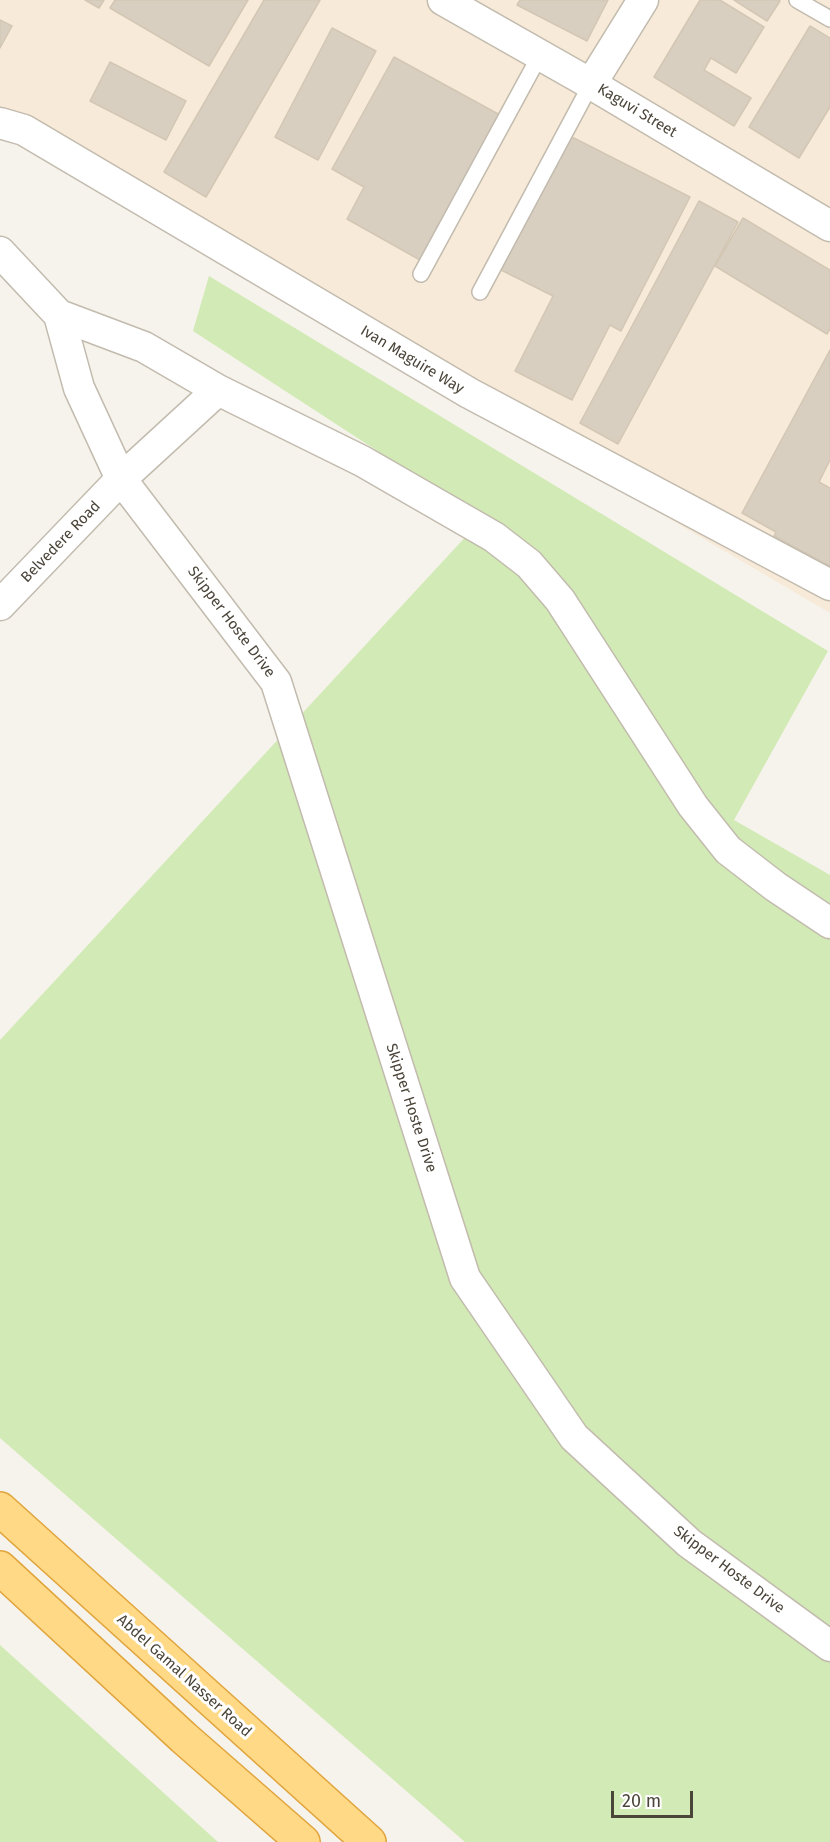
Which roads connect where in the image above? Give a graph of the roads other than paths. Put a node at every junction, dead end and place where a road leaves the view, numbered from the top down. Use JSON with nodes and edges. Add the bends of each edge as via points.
{"nodes":[{"id":1,"x":443,"y":0,"type":"edge"},
{"id":2,"x":644,"y":0,"type":"edge"},
{"id":3,"x":797,"y":0,"type":"edge"},
{"id":4,"x":830,"y":19,"type":"edge"},
{"id":5,"x":540,"y":55,"type":"junction"},
{"id":6,"x":591,"y":84,"type":"junction"},
{"id":7,"x":0,"y":123,"type":"edge"},
{"id":8,"x":830,"y":226,"type":"edge"},
{"id":9,"x":0,"y":252,"type":"edge"},
{"id":10,"x":421,"y":274,"type":"dead end"},
{"id":11,"x":480,"y":292,"type":"dead end"},
{"id":12,"x":59,"y":315,"type":"junction"},
{"id":13,"x":218,"y":390,"type":"junction"},
{"id":14,"x":121,"y":479,"type":"junction"},
{"id":15,"x":830,"y":585,"type":"edge"},
{"id":16,"x":0,"y":605,"type":"edge"},
{"id":17,"x":830,"y":923,"type":"edge"},
{"id":18,"x":0,"y":1509,"type":"edge"},
{"id":19,"x":0,"y":1568,"type":"edge"},
{"id":20,"x":830,"y":1646,"type":"edge"},
{"id":21,"x":303,"y":1842,"type":"edge"},
{"id":22,"x":369,"y":1842,"type":"edge"}],
"edges":[{"from":1,"to":5,"type":"street","name":"Kaguvi Street"},
{"from":2,"to":6,"type":"street"},
{"from":3,"to":4,"type":"lane"},
{"from":5,"to":6,"type":"street","name":"Kaguvi Street"},
{"from":5,"to":10,"type":"lane"},
{"from":6,"to":8,"type":"street","name":"Kaguvi Street"},
{"from":6,"to":11,"type":"lane"},
{"from":7,"to":15,"type":"street","name":"Ivan Maguire Way","via":[[24,130],[469,393]]},
{"from":9,"to":12,"type":"street","name":"Skipper Hoste Drive"},
{"from":12,"to":13,"type":"street","name":"Skipper Hoste Drive","via":[[144,347]]},
{"from":12,"to":14,"type":"street","name":"Skipper Hoste Drive","via":[[79,388]]},
{"from":13,"to":14,"type":"street"},
{"from":13,"to":17,"type":"street","name":"Skipper Hoste Drive","via":[[362,461],[494,537],[529,564],[560,600],[693,806],[728,850]]},
{"from":14,"to":16,"type":"street","name":"Belvedere Road"},
{"from":14,"to":20,"type":"street","name":"Skipper Hoste Drive","via":[[276,682],[465,1278],[574,1437],[689,1543]]},
{"from":18,"to":22,"type":"highway","name":"Abdel Gamal Nasser Road"},
{"from":19,"to":21,"type":"highway"}]}
